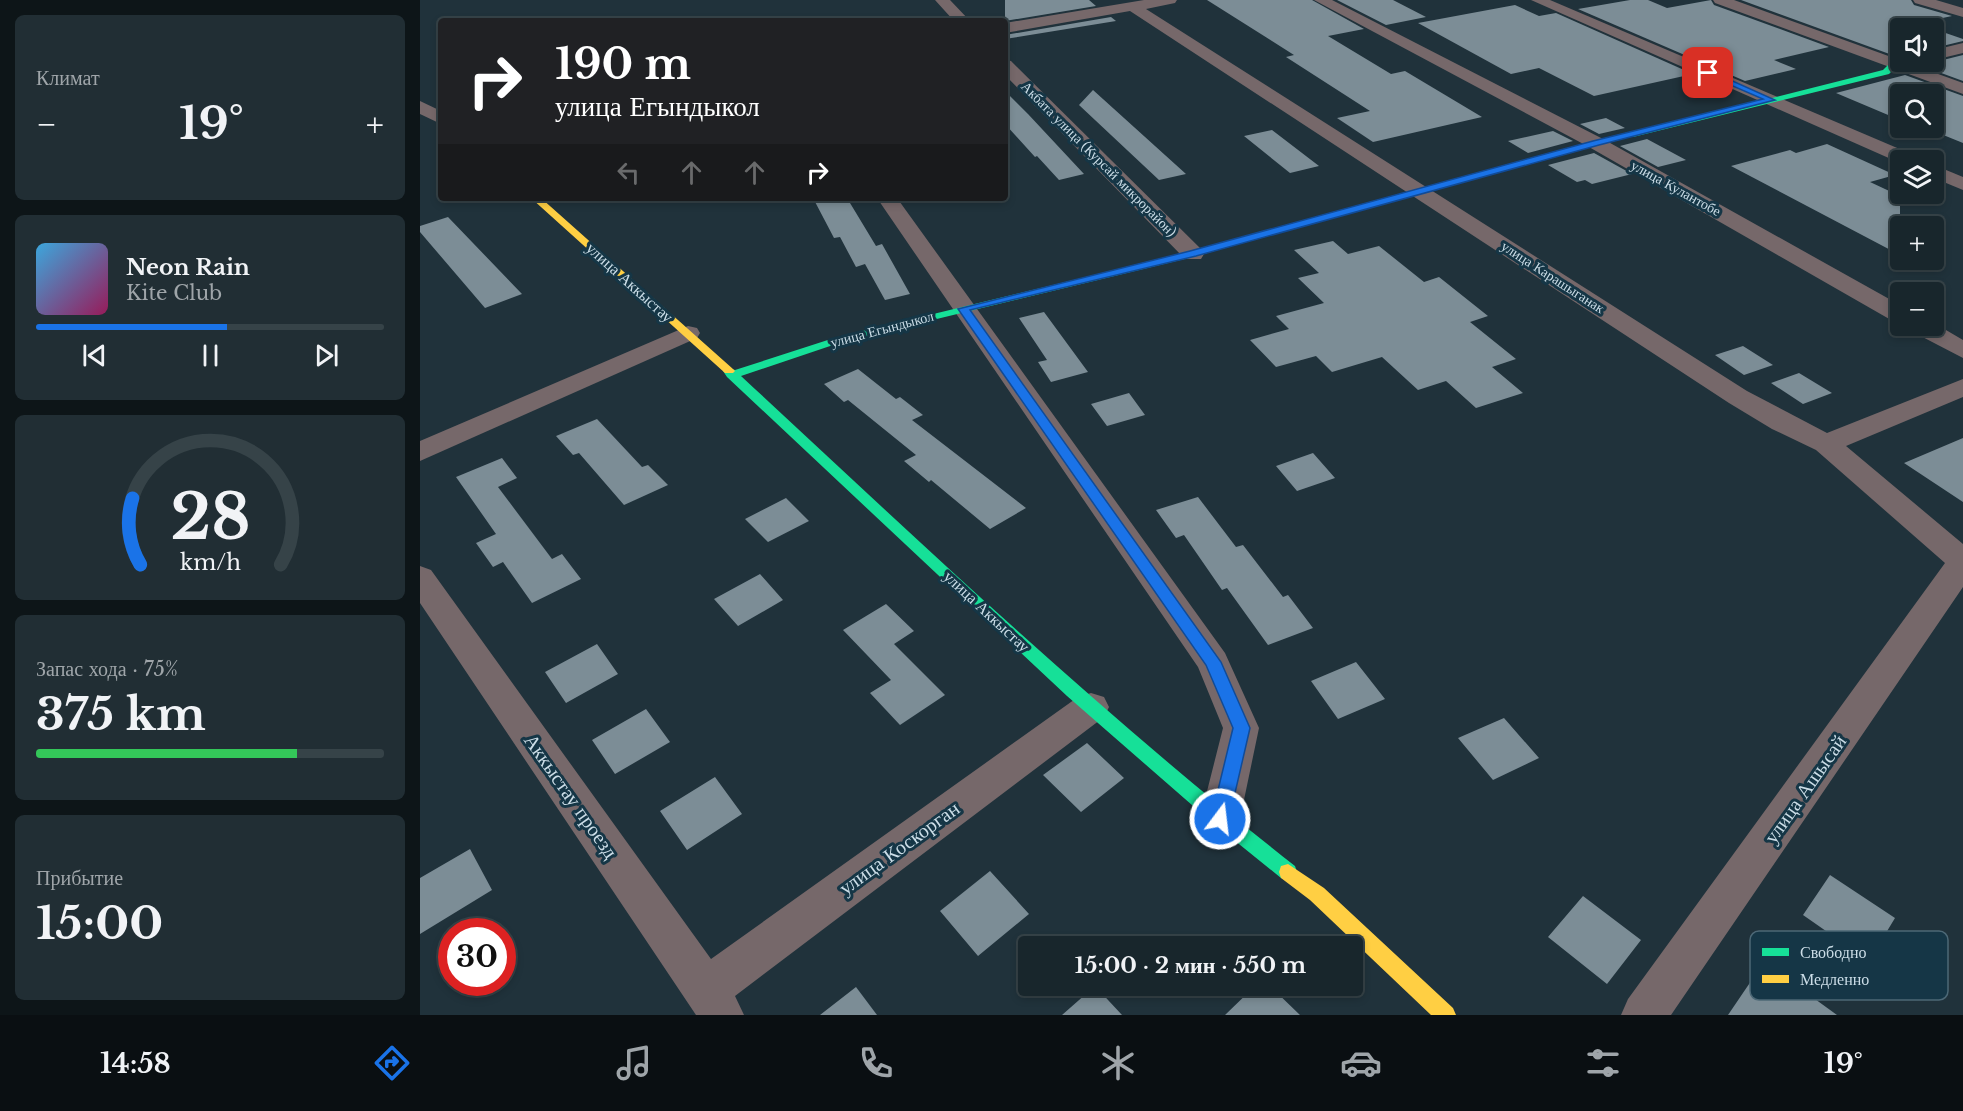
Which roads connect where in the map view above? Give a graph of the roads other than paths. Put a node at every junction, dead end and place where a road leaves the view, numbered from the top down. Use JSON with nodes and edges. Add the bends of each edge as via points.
{"nodes":[{"id":1,"x":942,"y":0,"type":"edge"},
{"id":2,"x":1170,"y":0,"type":"edge"},
{"id":3,"x":1321,"y":0,"type":"edge"},
{"id":4,"x":1538,"y":0,"type":"edge"},
{"id":5,"x":1720,"y":0,"type":"edge"},
{"id":6,"x":1920,"y":0,"type":"edge"},
{"id":7,"x":1133,"y":7,"type":"junction"},
{"id":8,"x":1963,"y":14,"type":"edge"},
{"id":9,"x":959,"y":18,"type":"edge"},
{"id":10,"x":1008,"y":28,"type":"edge"},
{"id":11,"x":1963,"y":48,"type":"edge"},
{"id":12,"x":1944,"y":53,"type":"edge"},
{"id":13,"x":1890,"y":60,"type":"edge"},
{"id":14,"x":1008,"y":68,"type":"edge"},
{"id":15,"x":1890,"y":69,"type":"edge"},
{"id":16,"x":1921,"y":72,"type":"edge"},
{"id":17,"x":1963,"y":89,"type":"edge"},
{"id":18,"x":1771,"y":100,"type":"junction"},
{"id":19,"x":420,"y":106,"type":"edge"},
{"id":20,"x":438,"y":116,"type":"edge"},
{"id":21,"x":1596,"y":143,"type":"junction"},
{"id":22,"x":1890,"y":152,"type":"edge"},
{"id":23,"x":1944,"y":175,"type":"edge"},
{"id":24,"x":1963,"y":184,"type":"edge"},
{"id":25,"x":1422,"y":191,"type":"junction"},
{"id":26,"x":539,"y":201,"type":"edge"},
{"id":27,"x":889,"y":201,"type":"edge"},
{"id":28,"x":1193,"y":254,"type":"junction"},
{"id":29,"x":963,"y":309,"type":"junction"},
{"id":30,"x":1890,"y":309,"type":"edge"},
{"id":31,"x":688,"y":333,"type":"junction"},
{"id":32,"x":1938,"y":336,"type":"edge"},
{"id":33,"x":1963,"y":350,"type":"edge"},
{"id":34,"x":731,"y":375,"type":"junction"},
{"id":35,"x":1963,"y":387,"type":"edge"},
{"id":36,"x":1826,"y":444,"type":"junction"},
{"id":37,"x":420,"y":452,"type":"edge"},
{"id":38,"x":1963,"y":561,"type":"edge"},
{"id":39,"x":420,"y":578,"type":"edge"},
{"id":40,"x":1091,"y":707,"type":"junction"},
{"id":41,"x":1220,"y":819,"type":"junction"},
{"id":42,"x":713,"y":1002,"type":"edge"},
{"id":43,"x":1446,"y":1015,"type":"edge"},
{"id":44,"x":1644,"y":1015,"type":"edge"}],
"edges":[{"from":1,"to":9,"type":"street"},
{"from":2,"to":7,"type":"street"},
{"from":3,"to":21,"type":"street","name":"улица Кулантобе"},
{"from":4,"to":18,"type":"street"},
{"from":5,"to":13,"type":"street"},
{"from":6,"to":8,"type":"street"},
{"from":7,"to":10,"type":"street"},
{"from":7,"to":25,"type":"street","name":"улица Карашыганак"},
{"from":11,"to":12,"type":"street"},
{"from":14,"to":28,"type":"street","name":"Акбата улица (Курсай микрорайон)"},
{"from":15,"to":18,"type":"street","name":"улица Егындыкол"},
{"from":16,"to":17,"type":"street"},
{"from":18,"to":21,"type":"street","name":"улица Егындыкол"},
{"from":18,"to":22,"type":"street"},
{"from":19,"to":20,"type":"street"},
{"from":21,"to":25,"type":"street","name":"улица Егындыкол"},
{"from":21,"to":30,"type":"street","name":"улица Кулантобе"},
{"from":23,"to":24,"type":"street"},
{"from":25,"to":28,"type":"street","name":"улица Егындыкол"},
{"from":25,"to":36,"type":"street","name":"улица Карашыганак","via":[[1738,398]]},
{"from":26,"to":31,"type":"street","name":"улица Аккыстау"},
{"from":27,"to":29,"type":"street"},
{"from":28,"to":29,"type":"street","name":"улица Егындыкол"},
{"from":29,"to":34,"type":"street","name":"улица Егындыкол","via":[[838,340]]},
{"from":29,"to":41,"type":"street","via":[[1213,662],[1241,728]]},
{"from":31,"to":34,"type":"street","name":"улица Аккыстау"},
{"from":31,"to":37,"type":"street"},
{"from":32,"to":33,"type":"street"},
{"from":34,"to":40,"type":"street","name":"улица Аккыстау"},
{"from":35,"to":36,"type":"street"},
{"from":36,"to":38,"type":"street","name":"улица Карашыганак"},
{"from":38,"to":44,"type":"street","name":"улица Ашысай"},
{"from":39,"to":42,"type":"street","name":"Аккыстау проезд"},
{"from":40,"to":41,"type":"street","name":"улица Аккыстау"},
{"from":40,"to":42,"type":"street","name":"улица Коскорган"},
{"from":41,"to":43,"type":"street","name":"улица Аккыстау","via":[[1317,894]]}]}
